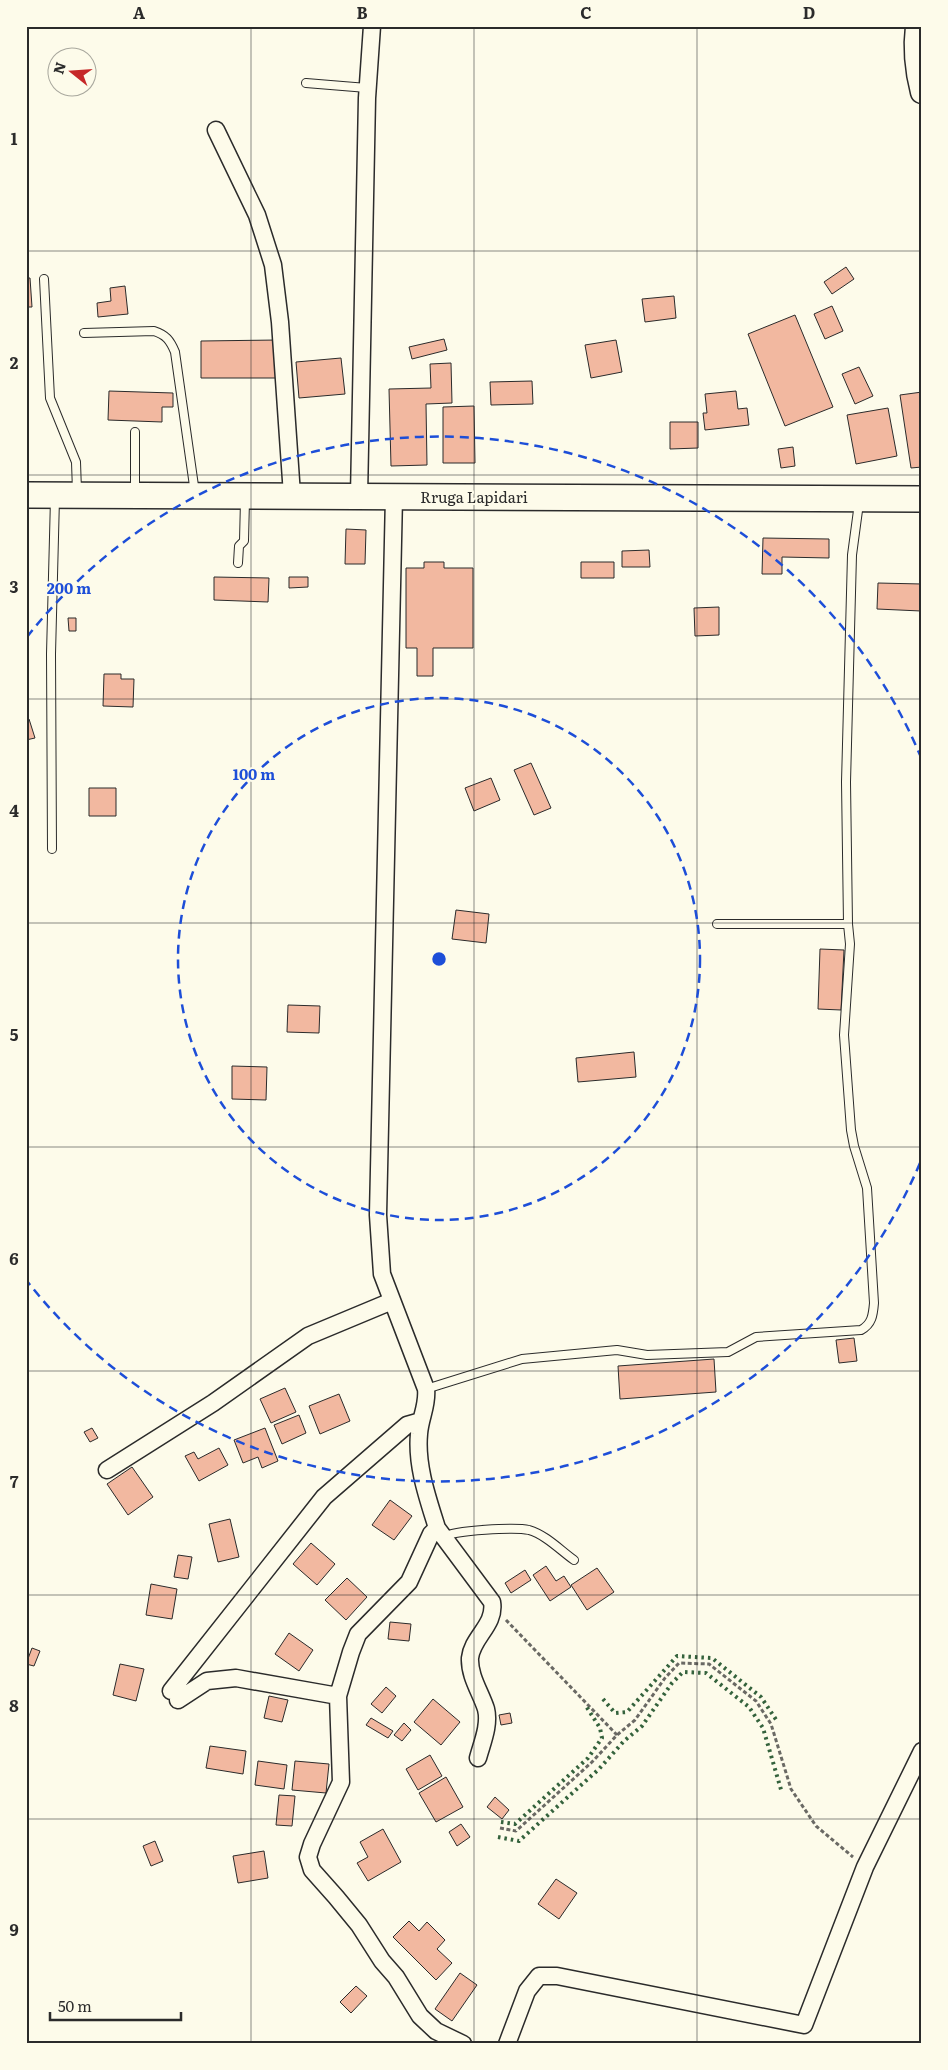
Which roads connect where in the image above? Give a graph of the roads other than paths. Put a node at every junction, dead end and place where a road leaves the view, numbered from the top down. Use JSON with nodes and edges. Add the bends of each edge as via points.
{"nodes":[{"id":1,"x":372,"y":26,"type":"edge"},
{"id":2,"x":917,"y":26,"type":"edge"},
{"id":3,"x":306,"y":83,"type":"dead end"},
{"id":4,"x":367,"y":88,"type":"junction"},
{"id":5,"x":922,"y":92,"type":"edge"},
{"id":6,"x":216,"y":130,"type":"dead end"},
{"id":7,"x":44,"y":279,"type":"dead end"},
{"id":8,"x":84,"y":333,"type":"dead end"},
{"id":9,"x":135,"y":432,"type":"dead end"},
{"id":10,"x":26,"y":495,"type":"edge"},
{"id":11,"x":66,"y":495,"type":"junction"},
{"id":12,"x":135,"y":495,"type":"junction"},
{"id":13,"x":245,"y":495,"type":"junction"},
{"id":14,"x":195,"y":496,"type":"junction"},
{"id":15,"x":292,"y":496,"type":"junction"},
{"id":16,"x":359,"y":496,"type":"junction"},
{"id":17,"x":394,"y":496,"type":"junction"},
{"id":18,"x":860,"y":498,"type":"junction"},
{"id":19,"x":922,"y":499,"type":"edge"},
{"id":20,"x":238,"y":563,"type":"dead end"},
{"id":21,"x":52,"y":849,"type":"dead end"},
{"id":22,"x":717,"y":924,"type":"dead end"},
{"id":23,"x":848,"y":924,"type":"junction"},
{"id":24,"x":392,"y":1301,"type":"junction"},
{"id":25,"x":426,"y":1389,"type":"junction"},
{"id":26,"x":421,"y":1421,"type":"junction"},
{"id":27,"x":107,"y":1470,"type":"dead end"},
{"id":28,"x":441,"y":1533,"type":"junction"},
{"id":29,"x":574,"y":1560,"type":"dead end"},
{"id":30,"x":338,"y":1696,"type":"junction"},
{"id":31,"x":922,"y":1750,"type":"edge"},
{"id":32,"x":478,"y":1758,"type":"dead end"},
{"id":33,"x":463,"y":2044,"type":"edge"},
{"id":34,"x":507,"y":2044,"type":"edge"}],
"edges":[{"from":1,"to":4,"type":"street"},
{"from":2,"to":5,"type":"street","via":[[915,55]]},
{"from":3,"to":4,"type":"lane"},
{"from":4,"to":16,"type":"street"},
{"from":6,"to":15,"type":"street","via":[[257,216],[273,265]]},
{"from":7,"to":11,"type":"lane","via":[[50,398],[76,462]]},
{"from":8,"to":14,"type":"lane","via":[[154,331],[171,341]]},
{"from":9,"to":12,"type":"lane"},
{"from":10,"to":11,"type":"main road","name":"Rruga Lapidari"},
{"from":11,"to":12,"type":"main road","name":"Rruga Lapidari"},
{"from":11,"to":21,"type":"lane","via":[[55,550],[51,654]]},
{"from":12,"to":14,"type":"main road","name":"Rruga Lapidari"},
{"from":13,"to":14,"type":"main road","name":"Rruga Lapidari"},
{"from":13,"to":15,"type":"main road","name":"Rruga Lapidari"},
{"from":13,"to":20,"type":"lane","via":[[244,540],[239,546]]},
{"from":15,"to":16,"type":"main road","name":"Rruga Lapidari"},
{"from":16,"to":17,"type":"main road","name":"Rruga Lapidari"},
{"from":17,"to":18,"type":"main road","name":"Rruga Lapidari"},
{"from":17,"to":24,"type":"street","via":[[378,1215],[382,1274]]},
{"from":18,"to":19,"type":"main road","name":"Rruga Lapidari"},
{"from":18,"to":23,"type":"lane","via":[[852,555],[846,782]]},
{"from":22,"to":23,"type":"lane"},
{"from":23,"to":25,"type":"lane","via":[[850,944],[844,1035],[853,1138],[867,1188],[874,1303],[868,1326],[861,1330],[756,1337],[728,1352],[647,1355],[618,1350],[522,1359]]},
{"from":24,"to":25,"type":"street"},
{"from":24,"to":27,"type":"street","via":[[308,1336],[213,1403]]},
{"from":25,"to":26,"type":"street","via":[[427,1399]]},
{"from":26,"to":28,"type":"street","via":[[420,1453],[426,1489]]},
{"from":26,"to":30,"type":"street","via":[[407,1425],[324,1497],[174,1695],[207,1681],[236,1678]]},
{"from":28,"to":29,"type":"lane","via":[[528,1530],[544,1537]]},
{"from":28,"to":30,"type":"street","via":[[431,1534],[409,1582],[358,1634]]},
{"from":28,"to":32,"type":"street","via":[[492,1602],[494,1610],[470,1656],[486,1711],[486,1726]]},
{"from":30,"to":33,"type":"street","via":[[341,1782],[312,1844],[308,1857],[312,1870],[359,1925],[423,2020],[436,2031]]},
{"from":31,"to":34,"type":"street","via":[[865,1867],[804,2025],[557,1976],[539,1976],[527,1991]]}]}
